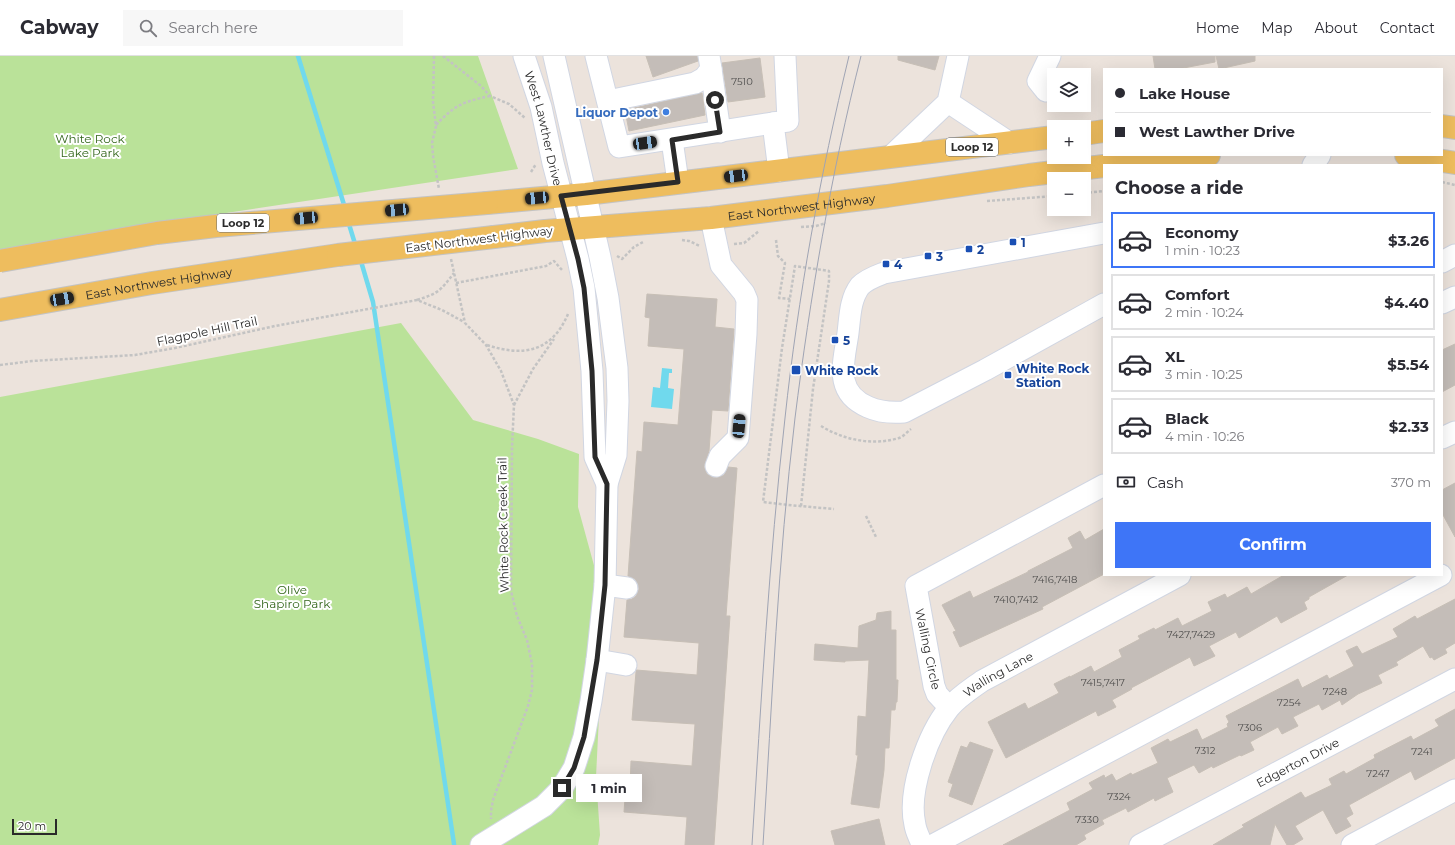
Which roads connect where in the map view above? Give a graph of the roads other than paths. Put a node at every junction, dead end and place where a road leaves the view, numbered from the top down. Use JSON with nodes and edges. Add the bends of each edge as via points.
{"nodes":[{"id":1,"x":524,"y":56,"type":"edge"},
{"id":2,"x":554,"y":56,"type":"edge"},
{"id":3,"x":596,"y":56,"type":"edge"},
{"id":4,"x":785,"y":56,"type":"edge"},
{"id":5,"x":958,"y":56,"type":"edge"},
{"id":6,"x":1050,"y":56,"type":"edge"},
{"id":7,"x":710,"y":63,"type":"edge"},
{"id":8,"x":1046,"y":91,"type":"dead end"},
{"id":9,"x":608,"y":101,"type":"junction"},
{"id":10,"x":948,"y":102,"type":"junction"},
{"id":11,"x":773,"y":123,"type":"junction"},
{"id":12,"x":1443,"y":126,"type":"edge"},
{"id":13,"x":1455,"y":128,"type":"edge"},
{"id":14,"x":1455,"y":131,"type":"edge"},
{"id":15,"x":720,"y":132,"type":"junction"},
{"id":16,"x":1443,"y":132,"type":"edge"},
{"id":17,"x":1047,"y":138,"type":"edge"},
{"id":18,"x":672,"y":140,"type":"junction"},
{"id":19,"x":1010,"y":143,"type":"junction"},
{"id":20,"x":1199,"y":156,"type":"edge"},
{"id":21,"x":1412,"y":156,"type":"edge"},
{"id":22,"x":890,"y":158,"type":"junction"},
{"id":23,"x":1455,"y":163,"type":"edge"},
{"id":24,"x":1123,"y":164,"type":"edge"},
{"id":25,"x":1103,"y":166,"type":"edge"},
{"id":26,"x":779,"y":170,"type":"junction"},
{"id":27,"x":678,"y":182,"type":"junction"},
{"id":28,"x":586,"y":194,"type":"junction"},
{"id":29,"x":561,"y":196,"type":"junction"},
{"id":30,"x":711,"y":218,"type":"junction"},
{"id":31,"x":594,"y":228,"type":"junction"},
{"id":32,"x":569,"y":229,"type":"junction"},
{"id":33,"x":1103,"y":233,"type":"edge"},
{"id":34,"x":1455,"y":255,"type":"edge"},
{"id":35,"x":0,"y":261,"type":"edge"},
{"id":36,"x":1443,"y":261,"type":"edge"},
{"id":37,"x":1455,"y":296,"type":"edge"},
{"id":38,"x":1443,"y":303,"type":"edge"},
{"id":39,"x":1103,"y":305,"type":"edge"},
{"id":40,"x":0,"y":310,"type":"edge"},
{"id":41,"x":618,"y":401,"type":"junction"},
{"id":42,"x":593,"y":402,"type":"junction"},
{"id":43,"x":1455,"y":432,"type":"edge"},
{"id":44,"x":1443,"y":438,"type":"edge"},
{"id":45,"x":716,"y":466,"type":"dead end"},
{"id":46,"x":607,"y":484,"type":"junction"},
{"id":47,"x":1103,"y":486,"type":"edge"},
{"id":48,"x":1455,"y":568,"type":"edge"},
{"id":49,"x":1443,"y":574,"type":"edge"},
{"id":50,"x":1178,"y":576,"type":"edge"},
{"id":51,"x":1440,"y":576,"type":"edge"},
{"id":52,"x":605,"y":585,"type":"junction"},
{"id":53,"x":628,"y":588,"type":"dead end"},
{"id":54,"x":597,"y":660,"type":"junction"},
{"id":55,"x":626,"y":666,"type":"dead end"},
{"id":56,"x":1455,"y":679,"type":"edge"},
{"id":57,"x":949,"y":707,"type":"junction"},
{"id":58,"x":1455,"y":790,"type":"edge"},
{"id":59,"x":481,"y":845,"type":"edge"},
{"id":60,"x":922,"y":845,"type":"edge"},
{"id":61,"x":933,"y":845,"type":"edge"},
{"id":62,"x":1140,"y":845,"type":"edge"},
{"id":63,"x":1352,"y":845,"type":"edge"}],
"edges":[{"from":1,"to":29,"type":"street","name":"West Lawther Drive","via":[[541,107]]},
{"from":2,"to":28,"type":"street","name":"West Lawther Drive"},
{"from":3,"to":9,"type":"street"},
{"from":4,"to":11,"type":"street","via":[[788,121]]},
{"from":5,"to":10,"type":"street"},
{"from":6,"to":8,"type":"street","via":[[1038,81]]},
{"from":7,"to":9,"type":"street","via":[[704,78],[695,83]]},
{"from":7,"to":15,"type":"street"},
{"from":9,"to":18,"type":"street","via":[[619,147]]},
{"from":10,"to":19,"type":"street"},
{"from":10,"to":22,"type":"street"},
{"from":11,"to":15,"type":"street"},
{"from":11,"to":26,"type":"street"},
{"from":12,"to":13,"type":"main road"},
{"from":14,"to":16,"type":"main road"},
{"from":15,"to":18,"type":"street"},
{"from":17,"to":19,"type":"main road","number":"Loop 12"},
{"from":18,"to":27,"type":"street"},
{"from":19,"to":22,"type":"main road","number":"Loop 12"},
{"from":20,"to":24,"type":"main road"},
{"from":21,"to":23,"type":"main road"},
{"from":22,"to":26,"type":"main road","number":"Loop 12"},
{"from":25,"to":30,"type":"main road","name":"East Northwest Highway"},
{"from":26,"to":27,"type":"main road","number":"Loop 12"},
{"from":27,"to":28,"type":"main road","number":"Loop 12"},
{"from":28,"to":29,"type":"main road","number":"Loop 12"},
{"from":28,"to":31,"type":"street","name":"West Lawther Drive"},
{"from":29,"to":32,"type":"street","name":"West Lawther Drive"},
{"from":29,"to":35,"type":"main road","number":"Loop 12","bridge":true,"via":[[216,226],[149,234]]},
{"from":30,"to":31,"type":"main road","name":"East Northwest Highway"},
{"from":30,"to":45,"type":"street","via":[[721,265],[747,300],[738,438],[720,456]]},
{"from":31,"to":32,"type":"main road","name":"East Northwest Highway"},
{"from":31,"to":41,"type":"street","name":"West Lawther Drive","via":[[608,298]]},
{"from":32,"to":40,"type":"main road","name":"East Northwest Highway","bridge":true,"via":[[338,255],[152,283]]},
{"from":32,"to":42,"type":"street","name":"West Lawther Drive","via":[[584,288]]},
{"from":33,"to":39,"type":"street","via":[[884,273],[867,280],[852,300],[843,374],[846,390],[861,404],[875,410],[904,412]]},
{"from":34,"to":36,"type":"street"},
{"from":37,"to":38,"type":"street"},
{"from":41,"to":42,"type":"street"},
{"from":41,"to":46,"type":"street","name":"West Lawther Drive","via":[[616,455]]},
{"from":42,"to":46,"type":"street","name":"West Lawther Drive","via":[[595,457]]},
{"from":43,"to":44,"type":"street"},
{"from":46,"to":52,"type":"street","name":"West Lawther Drive"},
{"from":47,"to":57,"type":"street","name":"Walling Circle","via":[[916,586],[934,686],[937,694]]},
{"from":48,"to":49,"type":"street"},
{"from":50,"to":57,"type":"street","name":"Walling Lane","via":[[982,681]]},
{"from":51,"to":61,"type":"street"},
{"from":52,"to":53,"type":"street"},
{"from":52,"to":54,"type":"street","name":"West Lawther Drive"},
{"from":54,"to":55,"type":"street"},
{"from":54,"to":59,"type":"street","name":"West Lawther Drive","via":[[584,737],[574,768],[562,788],[544,806]]},
{"from":56,"to":62,"type":"street","name":"Edgerton Drive"},
{"from":57,"to":60,"type":"street","name":"Walling Lane","via":[[929,742],[917,781],[913,804],[915,825]]},
{"from":58,"to":63,"type":"street"}]}
